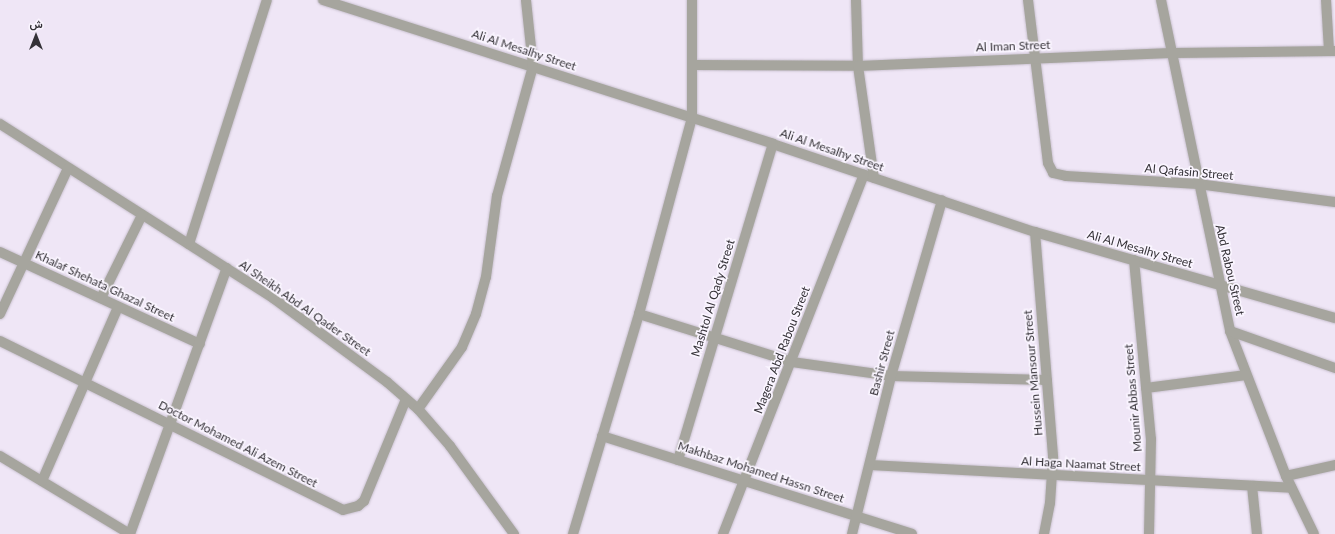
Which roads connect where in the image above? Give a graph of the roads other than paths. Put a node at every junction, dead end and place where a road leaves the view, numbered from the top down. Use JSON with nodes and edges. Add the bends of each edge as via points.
{"nodes":[{"id":1,"x":267,"y":0,"type":"edge"},
{"id":2,"x":323,"y":0,"type":"edge"},
{"id":3,"x":526,"y":0,"type":"edge"},
{"id":4,"x":692,"y":0,"type":"edge"},
{"id":5,"x":856,"y":0,"type":"edge"},
{"id":6,"x":1028,"y":0,"type":"edge"},
{"id":7,"x":1161,"y":0,"type":"edge"},
{"id":8,"x":1326,"y":0,"type":"edge"},
{"id":9,"x":1332,"y":51,"type":"edge"},
{"id":10,"x":1171,"y":53,"type":"junction"},
{"id":11,"x":1035,"y":58,"type":"junction"},
{"id":12,"x":692,"y":65,"type":"junction"},
{"id":13,"x":533,"y":66,"type":"junction"},
{"id":14,"x":858,"y":66,"type":"junction"},
{"id":15,"x":692,"y":118,"type":"junction"},
{"id":16,"x":0,"y":124,"type":"edge"},
{"id":17,"x":773,"y":144,"type":"junction"},
{"id":18,"x":68,"y":168,"type":"junction"},
{"id":19,"x":869,"y":177,"type":"junction"},
{"id":20,"x":1198,"y":184,"type":"junction"},
{"id":21,"x":942,"y":200,"type":"junction"},
{"id":22,"x":1335,"y":202,"type":"edge"},
{"id":23,"x":142,"y":214,"type":"junction"},
{"id":24,"x":1035,"y":232,"type":"junction"},
{"id":25,"x":189,"y":244,"type":"junction"},
{"id":26,"x":0,"y":252,"type":"edge"},
{"id":27,"x":1134,"y":260,"type":"junction"},
{"id":28,"x":24,"y":263,"type":"junction"},
{"id":29,"x":227,"y":268,"type":"junction"},
{"id":30,"x":1220,"y":285,"type":"junction"},
{"id":31,"x":101,"y":298,"type":"junction"},
{"id":32,"x":118,"y":306,"type":"junction"},
{"id":33,"x":0,"y":314,"type":"edge"},
{"id":34,"x":639,"y":314,"type":"junction"},
{"id":35,"x":1335,"y":318,"type":"edge"},
{"id":36,"x":1230,"y":331,"type":"junction"},
{"id":37,"x":715,"y":339,"type":"junction"},
{"id":38,"x":0,"y":341,"type":"edge"},
{"id":39,"x":200,"y":344,"type":"junction"},
{"id":40,"x":792,"y":362,"type":"junction"},
{"id":41,"x":1335,"y":368,"type":"edge"},
{"id":42,"x":1246,"y":375,"type":"junction"},
{"id":43,"x":891,"y":376,"type":"junction"},
{"id":44,"x":1047,"y":380,"type":"junction"},
{"id":45,"x":84,"y":381,"type":"junction"},
{"id":46,"x":1146,"y":388,"type":"junction"},
{"id":47,"x":406,"y":398,"type":"junction"},
{"id":48,"x":418,"y":409,"type":"junction"},
{"id":49,"x":171,"y":424,"type":"junction"},
{"id":50,"x":602,"y":436,"type":"junction"},
{"id":51,"x":0,"y":456,"type":"edge"},
{"id":52,"x":678,"y":460,"type":"junction"},
{"id":53,"x":870,"y":465,"type":"junction"},
{"id":54,"x":1335,"y":465,"type":"edge"},
{"id":55,"x":1053,"y":475,"type":"junction"},
{"id":56,"x":1286,"y":476,"type":"junction"},
{"id":57,"x":1151,"y":480,"type":"junction"},
{"id":58,"x":42,"y":481,"type":"junction"},
{"id":59,"x":744,"y":481,"type":"junction"},
{"id":60,"x":1252,"y":486,"type":"junction"},
{"id":61,"x":1291,"y":488,"type":"junction"},
{"id":62,"x":856,"y":516,"type":"junction"},
{"id":63,"x":130,"y":534,"type":"edge"},
{"id":64,"x":514,"y":534,"type":"edge"},
{"id":65,"x":573,"y":534,"type":"edge"},
{"id":66,"x":723,"y":534,"type":"edge"},
{"id":67,"x":852,"y":534,"type":"edge"},
{"id":68,"x":912,"y":534,"type":"edge"},
{"id":69,"x":1044,"y":534,"type":"edge"},
{"id":70,"x":1149,"y":534,"type":"edge"},
{"id":71,"x":1257,"y":534,"type":"edge"},
{"id":72,"x":1314,"y":534,"type":"edge"}],
"edges":[{"from":1,"to":25,"type":"street"},
{"from":2,"to":13,"type":"street","name":"Ali Al Mesalhy Street"},
{"from":3,"to":13,"type":"street"},
{"from":4,"to":12,"type":"street"},
{"from":5,"to":14,"type":"street"},
{"from":6,"to":11,"type":"street"},
{"from":7,"to":10,"type":"street","name":"Abd Rabou Street"},
{"from":8,"to":9,"type":"street"},
{"from":9,"to":10,"type":"street","name":"Al Iman Street"},
{"from":10,"to":11,"type":"street","name":"Al Iman Street"},
{"from":10,"to":20,"type":"street","name":"Abd Rabou Street"},
{"from":11,"to":14,"type":"street","name":"Al Iman Street"},
{"from":11,"to":20,"type":"street","name":"Al Qafasin Street","via":[[1048,162],[1053,173],[1066,176]]},
{"from":12,"to":14,"type":"street","name":"Al Iman Street"},
{"from":12,"to":15,"type":"street"},
{"from":13,"to":15,"type":"street","name":"Ali Al Mesalhy Street"},
{"from":13,"to":48,"type":"street","via":[[498,196],[486,277],[476,314],[462,347]]},
{"from":14,"to":19,"type":"street"},
{"from":15,"to":17,"type":"street","name":"Ali Al Mesalhy Street"},
{"from":15,"to":34,"type":"street"},
{"from":16,"to":18,"type":"street","name":"Al Sheikh Abd Al Qader Street"},
{"from":17,"to":19,"type":"street","name":"Ali Al Mesalhy Street"},
{"from":17,"to":37,"type":"street","name":"Mashtol Al Qady Street"},
{"from":18,"to":23,"type":"street","name":"Al Sheikh Abd Al Qader Street"},
{"from":18,"to":28,"type":"street"},
{"from":19,"to":21,"type":"street","name":"Ali Al Mesalhy Street"},
{"from":19,"to":40,"type":"street","name":"Magera Abd Rabou Street"},
{"from":20,"to":22,"type":"street","name":"Al Qafasin Street"},
{"from":20,"to":30,"type":"street","name":"Abd Rabou Street"},
{"from":21,"to":24,"type":"street","name":"Ali Al Mesalhy Street"},
{"from":21,"to":43,"type":"street","name":"Bashir Street"},
{"from":23,"to":25,"type":"street","name":"Al Sheikh Abd Al Qader Street"},
{"from":23,"to":31,"type":"street"},
{"from":24,"to":27,"type":"street","name":"Ali Al Mesalhy Street"},
{"from":24,"to":44,"type":"street","name":"Hussein Mansour Street"},
{"from":25,"to":29,"type":"street","name":"Al Sheikh Abd Al Qader Street"},
{"from":26,"to":28,"type":"street","name":"Khalaf Shehata Ghazal Street"},
{"from":27,"to":30,"type":"street","name":"Ali Al Mesalhy Street"},
{"from":27,"to":46,"type":"street","name":"Mounir Abbas Street"},
{"from":28,"to":31,"type":"street","name":"Khalaf Shehata Ghazal Street"},
{"from":28,"to":33,"type":"street"},
{"from":29,"to":39,"type":"street"},
{"from":29,"to":47,"type":"street","name":"Al Sheikh Abd Al Qader Street","via":[[273,298]]},
{"from":30,"to":35,"type":"street","name":"Ali Al Mesalhy Street"},
{"from":30,"to":36,"type":"street","name":"Abd Rabou Street"},
{"from":31,"to":32,"type":"street","name":"Khalaf Shehata Ghazal Street"},
{"from":32,"to":39,"type":"street","name":"Khalaf Shehata Ghazal Street"},
{"from":32,"to":45,"type":"street"},
{"from":34,"to":37,"type":"street"},
{"from":34,"to":50,"type":"street"},
{"from":36,"to":41,"type":"street"},
{"from":36,"to":42,"type":"street","name":"Abd Rabou Street"},
{"from":37,"to":40,"type":"street"},
{"from":37,"to":52,"type":"street","name":"Mashtol Al Qady Street"},
{"from":38,"to":45,"type":"street","name":"Doctor Mohamed Ali Azem Street"},
{"from":39,"to":49,"type":"street"},
{"from":40,"to":43,"type":"street"},
{"from":40,"to":59,"type":"street","name":"Magera Abd Rabou Street"},
{"from":42,"to":46,"type":"street"},
{"from":42,"to":56,"type":"street","name":"Abd Rabou Street"},
{"from":43,"to":44,"type":"street"},
{"from":43,"to":53,"type":"street","name":"Bashir Street"},
{"from":44,"to":55,"type":"street","name":"Hussein Mansour Street"},
{"from":45,"to":49,"type":"street","name":"Doctor Mohamed Ali Azem Street"},
{"from":45,"to":58,"type":"street"},
{"from":46,"to":57,"type":"street","name":"Mounir Abbas Street"},
{"from":47,"to":48,"type":"street","name":"Al Sheikh Abd Al Qader Street"},
{"from":47,"to":49,"type":"street","name":"Doctor Mohamed Ali Azem Street","via":[[364,501],[351,510],[335,508]]},
{"from":48,"to":64,"type":"street","name":"Al Sheikh Abd Al Qader Street","via":[[450,446]]},
{"from":49,"to":63,"type":"street"},
{"from":50,"to":52,"type":"street","name":"Makhbaz Mohamed Hassn Street"},
{"from":50,"to":65,"type":"street"},
{"from":51,"to":58,"type":"street"},
{"from":52,"to":59,"type":"street","name":"Makhbaz Mohamed Hassn Street"},
{"from":53,"to":55,"type":"street","name":"Al Haga Naamat Street"},
{"from":53,"to":62,"type":"street","name":"Bashir Street"},
{"from":54,"to":56,"type":"street"},
{"from":55,"to":57,"type":"street","name":"Al Haga Naamat Street"},
{"from":55,"to":69,"type":"street","name":"Hussein Mansour Street"},
{"from":56,"to":61,"type":"street","name":"Abd Rabou Street"},
{"from":57,"to":60,"type":"street","name":"Al Haga Naamat Street"},
{"from":57,"to":70,"type":"street","name":"Mounir Abbas Street"},
{"from":58,"to":63,"type":"street"},
{"from":59,"to":62,"type":"street","name":"Makhbaz Mohamed Hassn Street"},
{"from":59,"to":66,"type":"street","name":"Magera Abd Rabou Street"},
{"from":60,"to":61,"type":"street","name":"Al Haga Naamat Street"},
{"from":60,"to":71,"type":"street"},
{"from":61,"to":72,"type":"street","name":"Abd Rabou Street"},
{"from":62,"to":67,"type":"street","name":"Bashir Street"},
{"from":62,"to":68,"type":"street","name":"Makhbaz Mohamed Hassn Street"}]}
